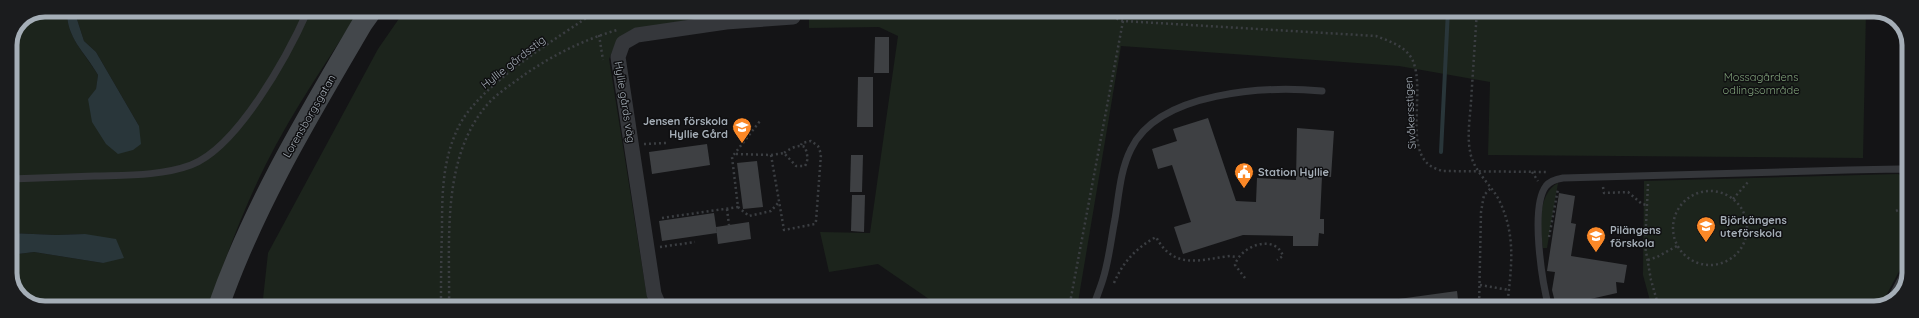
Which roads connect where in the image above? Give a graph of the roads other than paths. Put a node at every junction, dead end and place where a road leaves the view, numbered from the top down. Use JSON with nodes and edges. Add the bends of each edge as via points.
{"nodes":[{"id":1,"x":305,"y":17,"type":"edge"},
{"id":2,"x":367,"y":17,"type":"edge"},
{"id":3,"x":793,"y":17,"type":"dead end"},
{"id":4,"x":1322,"y":91,"type":"dead end"},
{"id":5,"x":1902,"y":170,"type":"edge"},
{"id":6,"x":17,"y":179,"type":"edge"},
{"id":7,"x":252,"y":225,"type":"junction"},
{"id":8,"x":1901,"y":280,"type":"edge"},
{"id":9,"x":1895,"y":291,"type":"edge"},
{"id":10,"x":220,"y":301,"type":"edge"},
{"id":11,"x":233,"y":301,"type":"edge"},
{"id":12,"x":657,"y":301,"type":"edge"},
{"id":13,"x":1096,"y":301,"type":"edge"},
{"id":14,"x":1547,"y":301,"type":"edge"}],
"edges":[{"from":1,"to":6,"type":"lane","via":[[257,102],[211,154],[192,164],[166,171]]},
{"from":2,"to":7,"type":"main road","name":"Lorensborgsgatan","via":[[300,129]]},
{"from":3,"to":12,"type":"street","name":"Hyllie gårds väg","via":[[726,22],[642,35],[623,43],[618,56]]},
{"from":4,"to":13,"type":"lane","via":[[1261,90],[1198,101],[1169,112],[1145,128],[1131,148],[1120,176],[1104,278]]},
{"from":5,"to":14,"type":"lane","via":[[1561,178],[1547,184],[1542,193],[1539,215],[1538,240]]},
{"from":7,"to":10,"type":"main road","name":"Lorensborgsgatan"},
{"from":7,"to":11,"type":"main road","name":"Lorensborgsgatan","via":[[236,278]]},
{"from":8,"to":9,"type":"lane"}]}
